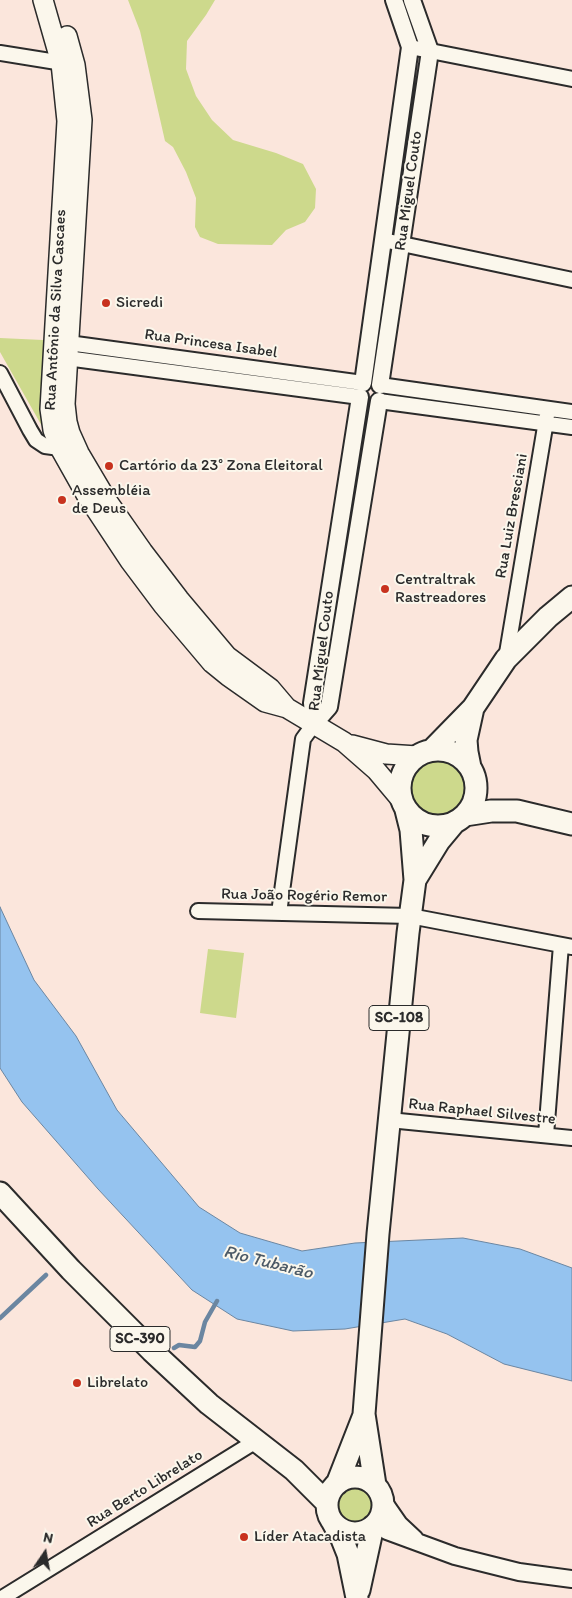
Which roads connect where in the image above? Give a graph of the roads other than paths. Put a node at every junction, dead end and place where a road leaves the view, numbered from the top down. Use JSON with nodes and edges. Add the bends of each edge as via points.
{"nodes":[{"id":1,"x":43,"y":0,"type":"edge"},
{"id":2,"x":57,"y":0,"type":"edge"},
{"id":3,"x":394,"y":0,"type":"edge"},
{"id":4,"x":412,"y":0,"type":"edge"},
{"id":5,"x":420,"y":49,"type":"junction"},
{"id":6,"x":0,"y":53,"type":"edge"},
{"id":7,"x":68,"y":64,"type":"junction"},
{"id":8,"x":572,"y":80,"type":"edge"},
{"id":9,"x":400,"y":117,"type":"junction"},
{"id":10,"x":420,"y":121,"type":"junction"},
{"id":11,"x":383,"y":240,"type":"junction"},
{"id":12,"x":401,"y":244,"type":"junction"},
{"id":13,"x":572,"y":280,"type":"edge"},
{"id":14,"x":61,"y":349,"type":"junction"},
{"id":15,"x":248,"y":367,"type":"junction"},
{"id":16,"x":0,"y":373,"type":"edge"},
{"id":17,"x":246,"y":382,"type":"junction"},
{"id":18,"x":361,"y":390,"type":"junction"},
{"id":19,"x":380,"y":393,"type":"junction"},
{"id":20,"x":548,"y":409,"type":"junction"},
{"id":21,"x":572,"y":412,"type":"edge"},
{"id":22,"x":546,"y":423,"type":"junction"},
{"id":23,"x":572,"y":427,"type":"edge"},
{"id":24,"x":67,"y":445,"type":"junction"},
{"id":25,"x":350,"y":462,"type":"junction"},
{"id":26,"x":368,"y":465,"type":"junction"},
{"id":27,"x":339,"y":532,"type":"junction"},
{"id":28,"x":356,"y":536,"type":"junction"},
{"id":29,"x":572,"y":597,"type":"edge"},
{"id":30,"x":506,"y":659,"type":"junction"},
{"id":31,"x":473,"y":708,"type":"junction"},
{"id":32,"x":314,"y":724,"type":"junction"},
{"id":33,"x":344,"y":742,"type":"junction"},
{"id":34,"x":424,"y":753,"type":"junction"},
{"id":35,"x":472,"y":772,"type":"junction"},
{"id":36,"x":404,"y":805,"type":"junction"},
{"id":37,"x":517,"y":811,"type":"junction"},
{"id":38,"x":459,"y":819,"type":"junction"},
{"id":39,"x":572,"y":824,"type":"edge"},
{"id":40,"x":415,"y":880,"type":"junction"},
{"id":41,"x":198,"y":911,"type":"dead end"},
{"id":42,"x":279,"y":912,"type":"junction"},
{"id":43,"x":410,"y":916,"type":"junction"},
{"id":44,"x":567,"y":946,"type":"edge"},
{"id":45,"x":389,"y":1120,"type":"junction"},
{"id":46,"x":546,"y":1135,"type":"junction"},
{"id":47,"x":572,"y":1138,"type":"edge"},
{"id":48,"x":0,"y":1193,"type":"edge"},
{"id":49,"x":364,"y":1410,"type":"junction"},
{"id":50,"x":256,"y":1441,"type":"junction"},
{"id":51,"x":379,"y":1493,"type":"junction"},
{"id":52,"x":332,"y":1499,"type":"junction"},
{"id":53,"x":374,"y":1524,"type":"junction"},
{"id":54,"x":423,"y":1545,"type":"junction"},
{"id":55,"x":572,"y":1579,"type":"edge"},
{"id":56,"x":2,"y":1598,"type":"edge"},
{"id":57,"x":358,"y":1598,"type":"edge"}],
"edges":[{"from":1,"to":7,"type":"main road","name":"Rua Antônio da Silva Cascaes"},
{"from":2,"to":7,"type":"main road","name":"Rua Antônio da Silva Cascaes"},
{"from":3,"to":5,"type":"street","name":"Rua Miguel Couto"},
{"from":4,"to":5,"type":"street","name":"Rua Miguel Couto"},
{"from":5,"to":8,"type":"street"},
{"from":5,"to":9,"type":"street","name":"Rua Miguel Couto"},
{"from":5,"to":10,"type":"street","name":"Rua Miguel Couto"},
{"from":6,"to":7,"type":"street"},
{"from":7,"to":14,"type":"main road","name":"Rua Antônio da Silva Cascaes"},
{"from":9,"to":10,"type":"street"},
{"from":9,"to":11,"type":"street","name":"Rua Miguel Couto"},
{"from":10,"to":12,"type":"street","name":"Rua Miguel Couto"},
{"from":11,"to":12,"type":"street"},
{"from":11,"to":18,"type":"street","name":"Rua Miguel Couto"},
{"from":12,"to":13,"type":"street"},
{"from":12,"to":19,"type":"street","name":"Rua Miguel Couto"},
{"from":14,"to":15,"type":"street","name":"Rua Princesa Isabel"},
{"from":14,"to":17,"type":"street","name":"Rua Princesa Isabel"},
{"from":14,"to":24,"type":"main road","name":"Rua Antônio da Silva Cascaes","via":[[50,409],[53,430]]},
{"from":15,"to":17,"type":"street"},
{"from":15,"to":18,"type":"street","name":"Rua Princesa Isabel"},
{"from":16,"to":24,"type":"street","via":[[36,440],[45,446]]},
{"from":17,"to":18,"type":"street","name":"Rua Princesa Isabel"},
{"from":18,"to":19,"type":"street","via":[[370,380],[378,382]]},
{"from":18,"to":25,"type":"street","name":"Rua Miguel Couto"},
{"from":19,"to":20,"type":"street"},
{"from":19,"to":22,"type":"street"},
{"from":19,"to":26,"type":"street","name":"Rua Miguel Couto"},
{"from":20,"to":21,"type":"street"},
{"from":20,"to":22,"type":"street","name":"Rua Luiz Bresciani"},
{"from":22,"to":23,"type":"street"},
{"from":22,"to":30,"type":"street","name":"Rua Luiz Bresciani"},
{"from":24,"to":32,"type":"main road","name":"Rua Antônio da Silva Cascaes","via":[[87,496],[136,556],[163,605],[200,637],[212,663],[264,702],[288,708]]},
{"from":25,"to":26,"type":"street"},
{"from":25,"to":27,"type":"street","name":"Rua Miguel Couto"},
{"from":26,"to":28,"type":"street","name":"Rua Miguel Couto"},
{"from":27,"to":28,"type":"street"},
{"from":27,"to":32,"type":"street","name":"Rua Miguel Couto","via":[[312,704]]},
{"from":28,"to":32,"type":"street","name":"Rua Miguel Couto","via":[[329,708]]},
{"from":29,"to":30,"type":"main road"},
{"from":30,"to":31,"type":"main road"},
{"from":31,"to":34,"type":"main road"},
{"from":31,"to":35,"type":"main road","via":[[466,740]]},
{"from":32,"to":33,"type":"main road","name":"Rua Antônio da Silva Cascaes"},
{"from":32,"to":42,"type":"street","via":[[303,739]]},
{"from":33,"to":34,"type":"main road","name":"Rua Antônio da Silva Cascaes","via":[[386,754]]},
{"from":33,"to":36,"type":"main road","name":"Rua Antônio da Silva Cascaes","via":[[376,770]]},
{"from":34,"to":35,"type":"main road","via":[[443,750],[453,753],[463,759]]},
{"from":34,"to":36,"type":"main road","via":[[407,764],[401,776],[399,788]]},
{"from":35,"to":37,"type":"main road","via":[[494,797]]},
{"from":35,"to":38,"type":"main road","via":[[475,797],[471,807]]},
{"from":36,"to":38,"type":"main road","via":[[416,819],[428,825],[441,826]]},
{"from":36,"to":40,"type":"main road","number":"SC-108","via":[[412,840]]},
{"from":37,"to":38,"type":"main road","via":[[491,811]]},
{"from":37,"to":39,"type":"main road"},
{"from":38,"to":40,"type":"main road","number":"SC-108","via":[[438,841]]},
{"from":40,"to":43,"type":"main road","number":"SC-108"},
{"from":41,"to":42,"type":"street","name":"Rua João Rogério Remor"},
{"from":42,"to":43,"type":"street","name":"Rua João Rogério Remor"},
{"from":43,"to":44,"type":"street","name":"Rua João Rogério Remor"},
{"from":43,"to":45,"type":"main road","number":"SC-108"},
{"from":44,"to":46,"type":"street"},
{"from":45,"to":46,"type":"street","name":"Rua Raphael Silvestre"},
{"from":45,"to":49,"type":"main road","number":"SC-108"},
{"from":46,"to":47,"type":"street","name":"Rua Raphael Silvestre"},
{"from":48,"to":50,"type":"main road","number":"SC-390","via":[[152,1351],[209,1404]]},
{"from":49,"to":51,"type":"main road","number":"SC-108"},
{"from":49,"to":52,"type":"main road","number":"SC-108"},
{"from":50,"to":52,"type":"main road","number":"SC-390"},
{"from":50,"to":56,"type":"street","name":"Rua Berto Librelato"},
{"from":51,"to":52,"type":"main road","via":[[368,1480],[352,1477],[344,1479]]},
{"from":51,"to":53,"type":"main road","via":[[380,1516]]},
{"from":51,"to":54,"type":"street","via":[[400,1524]]},
{"from":52,"to":53,"type":"main road","via":[[338,1527],[356,1532],[365,1531]]},
{"from":52,"to":57,"type":"main road"},
{"from":53,"to":54,"type":"street"},
{"from":53,"to":57,"type":"main road"},
{"from":54,"to":55,"type":"street","via":[[487,1565]]}]}
